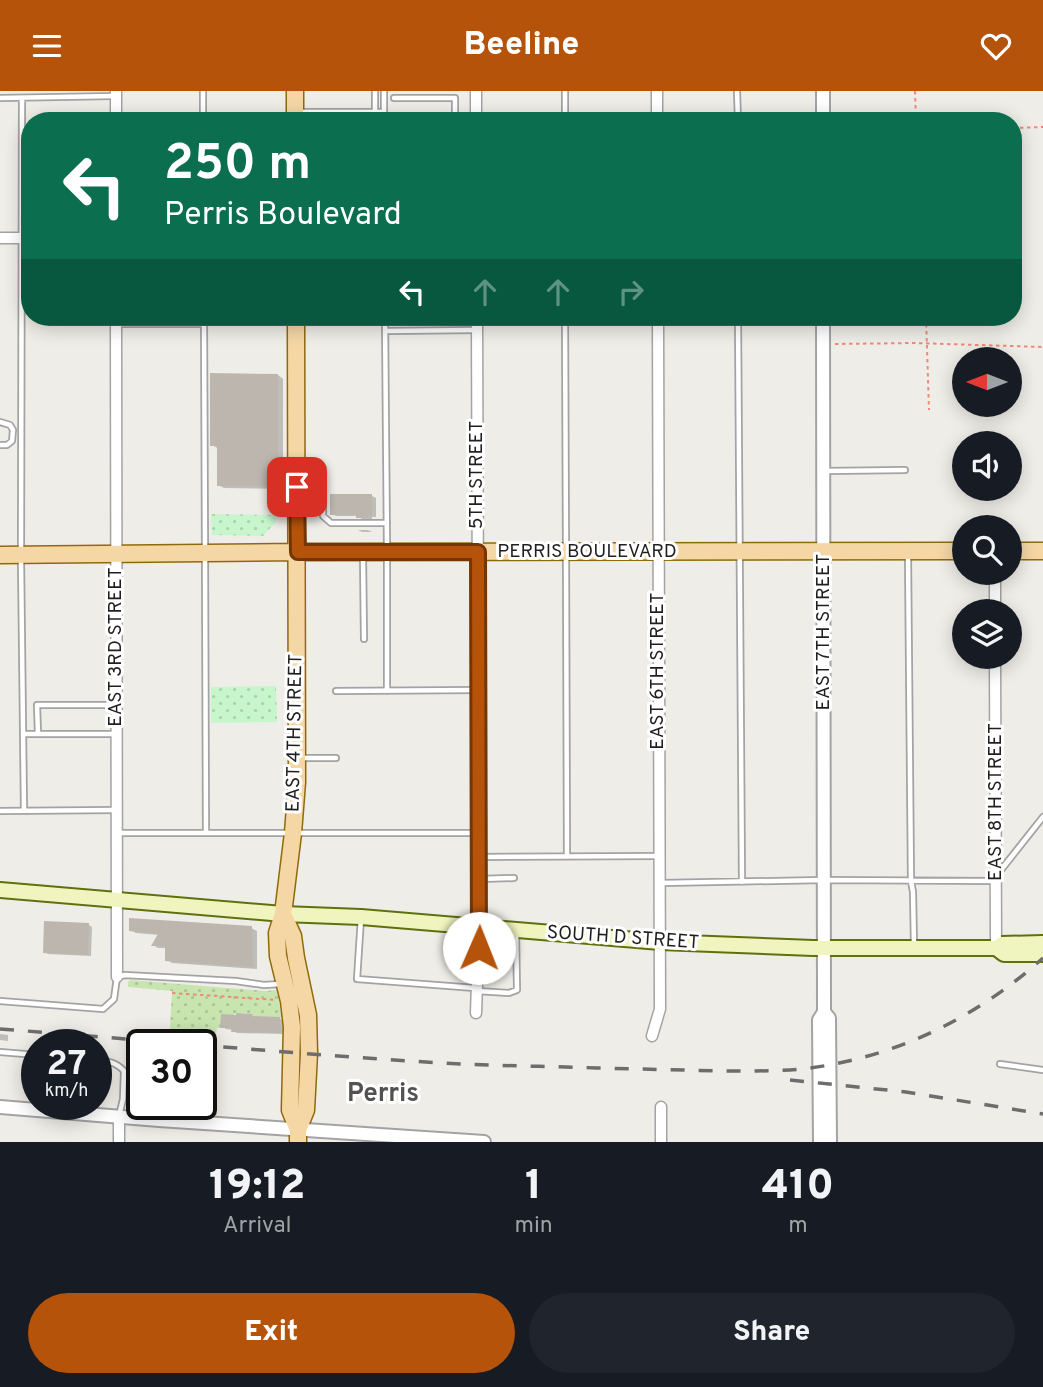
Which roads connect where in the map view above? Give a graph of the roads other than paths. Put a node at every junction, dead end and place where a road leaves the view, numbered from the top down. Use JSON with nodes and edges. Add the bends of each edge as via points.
{"nodes":[{"id":1,"x":203,"y":91,"type":"edge"},
{"id":2,"x":295,"y":91,"type":"edge"},
{"id":3,"x":375,"y":91,"type":"edge"},
{"id":4,"x":384,"y":91,"type":"edge"},
{"id":5,"x":476,"y":91,"type":"edge"},
{"id":6,"x":565,"y":91,"type":"edge"},
{"id":7,"x":657,"y":91,"type":"edge"},
{"id":8,"x":737,"y":91,"type":"edge"},
{"id":9,"x":823,"y":91,"type":"edge"},
{"id":10,"x":116,"y":94,"type":"edge"},
{"id":11,"x":0,"y":98,"type":"edge"},
{"id":12,"x":22,"y":98,"type":"junction"},
{"id":13,"x":394,"y":98,"type":"dead end"},
{"id":14,"x":22,"y":112,"type":"edge"},
{"id":15,"x":116,"y":112,"type":"edge"},
{"id":16,"x":204,"y":112,"type":"edge"},
{"id":17,"x":295,"y":112,"type":"edge"},
{"id":18,"x":375,"y":112,"type":"joint"},
{"id":19,"x":384,"y":112,"type":"joint"},
{"id":20,"x":455,"y":112,"type":"edge"},
{"id":21,"x":476,"y":112,"type":"edge"},
{"id":22,"x":565,"y":112,"type":"edge"},
{"id":23,"x":657,"y":112,"type":"edge"},
{"id":24,"x":737,"y":112,"type":"edge"},
{"id":25,"x":823,"y":112,"type":"edge"},
{"id":26,"x":0,"y":238,"type":"edge"},
{"id":27,"x":21,"y":238,"type":"edge"},
{"id":28,"x":25,"y":326,"type":"edge"},
{"id":29,"x":116,"y":326,"type":"edge"},
{"id":30,"x":204,"y":326,"type":"edge"},
{"id":31,"x":296,"y":326,"type":"edge"},
{"id":32,"x":385,"y":326,"type":"edge"},
{"id":33,"x":477,"y":326,"type":"edge"},
{"id":34,"x":565,"y":326,"type":"edge"},
{"id":35,"x":657,"y":326,"type":"edge"},
{"id":36,"x":738,"y":326,"type":"edge"},
{"id":37,"x":823,"y":326,"type":"edge"},
{"id":38,"x":477,"y":330,"type":"junction"},
{"id":39,"x":385,"y":331,"type":"junction"},
{"id":40,"x":0,"y":422,"type":"edge"},
{"id":41,"x":0,"y":445,"type":"edge"},
{"id":42,"x":905,"y":470,"type":"dead end"},
{"id":43,"x":824,"y":471,"type":"junction"},
{"id":44,"x":323,"y":486,"type":"dead end"},
{"id":45,"x":387,"y":523,"type":"junction"},
{"id":46,"x":824,"y":550,"type":"junction"},
{"id":47,"x":739,"y":551,"type":"junction"},
{"id":48,"x":908,"y":551,"type":"junction"},
{"id":49,"x":952,"y":551,"type":"edge"},
{"id":50,"x":1022,"y":551,"type":"edge"},
{"id":51,"x":1043,"y":551,"type":"edge"},
{"id":52,"x":298,"y":552,"type":"junction"},
{"id":53,"x":363,"y":552,"type":"junction"},
{"id":54,"x":387,"y":552,"type":"junction"},
{"id":55,"x":478,"y":552,"type":"junction"},
{"id":56,"x":566,"y":552,"type":"junction"},
{"id":57,"x":658,"y":552,"type":"junction"},
{"id":58,"x":205,"y":554,"type":"junction"},
{"id":59,"x":0,"y":555,"type":"edge"},
{"id":60,"x":21,"y":555,"type":"junction"},
{"id":61,"x":116,"y":555,"type":"junction"},
{"id":62,"x":364,"y":639,"type":"dead end"},
{"id":63,"x":995,"y":669,"type":"edge"},
{"id":64,"x":478,"y":689,"type":"junction"},
{"id":65,"x":336,"y":691,"type":"dead end"},
{"id":66,"x":387,"y":691,"type":"junction"},
{"id":67,"x":117,"y":705,"type":"junction"},
{"id":68,"x":23,"y":734,"type":"junction"},
{"id":69,"x":38,"y":734,"type":"junction"},
{"id":70,"x":117,"y":734,"type":"junction"},
{"id":71,"x":297,"y":758,"type":"junction"},
{"id":72,"x":335,"y":758,"type":"dead end"},
{"id":73,"x":117,"y":810,"type":"junction"},
{"id":74,"x":0,"y":811,"type":"edge"},
{"id":75,"x":24,"y":811,"type":"junction"},
{"id":76,"x":1043,"y":817,"type":"edge"},
{"id":77,"x":117,"y":833,"type":"junction"},
{"id":78,"x":206,"y":833,"type":"junction"},
{"id":79,"x":293,"y":833,"type":"junction"},
{"id":80,"x":479,"y":833,"type":"junction"},
{"id":81,"x":567,"y":856,"type":"junction"},
{"id":82,"x":659,"y":856,"type":"junction"},
{"id":83,"x":479,"y":857,"type":"junction"},
{"id":84,"x":514,"y":878,"type":"dead end"},
{"id":85,"x":996,"y":878,"type":"junction"},
{"id":86,"x":479,"y":879,"type":"junction"},
{"id":87,"x":824,"y":880,"type":"junction"},
{"id":88,"x":911,"y":881,"type":"junction"},
{"id":89,"x":660,"y":883,"type":"junction"},
{"id":90,"x":742,"y":883,"type":"junction"},
{"id":91,"x":0,"y":890,"type":"edge"},
{"id":92,"x":117,"y":899,"type":"junction"},
{"id":93,"x":283,"y":914,"type":"junction"},
{"id":94,"x":361,"y":917,"type":"junction"},
{"id":95,"x":479,"y":927,"type":"junction"},
{"id":96,"x":516,"y":930,"type":"junction"},
{"id":97,"x":660,"y":942,"type":"junction"},
{"id":98,"x":1043,"y":943,"type":"edge"},
{"id":99,"x":824,"y":948,"type":"junction"},
{"id":100,"x":914,"y":948,"type":"junction"},
{"id":101,"x":996,"y":948,"type":"junction"},
{"id":102,"x":1043,"y":954,"type":"edge"},
{"id":103,"x":117,"y":977,"type":"junction"},
{"id":104,"x":284,"y":983,"type":"junction"},
{"id":105,"x":477,"y":990,"type":"junction"},
{"id":106,"x":0,"y":1001,"type":"edge"},
{"id":107,"x":824,"y":1012,"type":"junction"},
{"id":108,"x":476,"y":1013,"type":"dead end"},
{"id":109,"x":652,"y":1036,"type":"dead end"},
{"id":110,"x":0,"y":1052,"type":"edge"},
{"id":111,"x":21,"y":1054,"type":"edge"},
{"id":112,"x":112,"y":1063,"type":"edge"},
{"id":113,"x":1000,"y":1064,"type":"dead end"},
{"id":114,"x":1043,"y":1070,"type":"edge"},
{"id":115,"x":0,"y":1107,"type":"edge"},
{"id":116,"x":660,"y":1107,"type":"dead end"},
{"id":117,"x":119,"y":1117,"type":"junction"},
{"id":118,"x":298,"y":1136,"type":"edge"},
{"id":119,"x":119,"y":1142,"type":"edge"},
{"id":120,"x":481,"y":1142,"type":"edge"},
{"id":121,"x":661,"y":1142,"type":"edge"},
{"id":122,"x":820,"y":1142,"type":"edge"},
{"id":123,"x":830,"y":1142,"type":"edge"}],
"edges":[{"from":1,"to":16,"type":"lane"},
{"from":2,"to":17,"type":"main road"},
{"from":3,"to":18,"type":"lane"},
{"from":4,"to":19,"type":"lane"},
{"from":5,"to":21,"type":"street"},
{"from":6,"to":22,"type":"lane"},
{"from":7,"to":23,"type":"street"},
{"from":8,"to":24,"type":"lane"},
{"from":9,"to":25,"type":"street"},
{"from":10,"to":12,"type":"lane"},
{"from":10,"to":15,"type":"street"},
{"from":11,"to":12,"type":"lane"},
{"from":12,"to":14,"type":"lane"},
{"from":13,"to":20,"type":"lane","via":[[454,98]]},
{"from":18,"to":19,"type":"lane"},
{"from":26,"to":27,"type":"street"},
{"from":28,"to":60,"type":"lane"},
{"from":29,"to":61,"type":"street","name":"EAST 3RD STREET"},
{"from":30,"to":58,"type":"lane"},
{"from":31,"to":52,"type":"main road","name":"EAST 4TH STREET"},
{"from":32,"to":39,"type":"lane"},
{"from":33,"to":38,"type":"street","name":"5TH STREET"},
{"from":34,"to":56,"type":"lane"},
{"from":35,"to":57,"type":"street","name":"EAST 6TH STREET"},
{"from":36,"to":47,"type":"lane"},
{"from":37,"to":43,"type":"street","name":"EAST 7TH STREET"},
{"from":38,"to":39,"type":"lane"},
{"from":38,"to":55,"type":"street","name":"5TH STREET"},
{"from":39,"to":45,"type":"lane"},
{"from":40,"to":41,"type":"lane","via":[[13,430],[12,441]]},
{"from":42,"to":43,"type":"lane"},
{"from":43,"to":46,"type":"street","name":"EAST 7TH STREET"},
{"from":44,"to":45,"type":"lane","via":[[323,516],[331,523]]},
{"from":45,"to":54,"type":"lane"},
{"from":46,"to":47,"type":"main road","name":"PERRIS BOULEVARD"},
{"from":46,"to":48,"type":"main road","name":"PERRIS BOULEVARD"},
{"from":46,"to":87,"type":"street","name":"EAST 7TH STREET"},
{"from":47,"to":57,"type":"main road","name":"PERRIS BOULEVARD"},
{"from":47,"to":90,"type":"lane"},
{"from":48,"to":49,"type":"main road","name":"PERRIS BOULEVARD"},
{"from":48,"to":88,"type":"lane"},
{"from":50,"to":51,"type":"main road"},
{"from":52,"to":53,"type":"main road","name":"PERRIS BOULEVARD"},
{"from":52,"to":58,"type":"main road","name":"PERRIS BOULEVARD"},
{"from":52,"to":71,"type":"main road","name":"EAST 4TH STREET"},
{"from":53,"to":54,"type":"main road","name":"PERRIS BOULEVARD"},
{"from":53,"to":62,"type":"lane"},
{"from":54,"to":55,"type":"main road","name":"PERRIS BOULEVARD"},
{"from":54,"to":66,"type":"lane"},
{"from":55,"to":56,"type":"main road","name":"PERRIS BOULEVARD"},
{"from":55,"to":64,"type":"street","name":"5TH STREET"},
{"from":56,"to":57,"type":"main road","name":"PERRIS BOULEVARD"},
{"from":56,"to":81,"type":"lane"},
{"from":57,"to":82,"type":"street","name":"EAST 6TH STREET"},
{"from":58,"to":61,"type":"main road","name":"PERRIS BOULEVARD"},
{"from":58,"to":78,"type":"lane"},
{"from":59,"to":60,"type":"main road","name":"PERRIS BOULEVARD"},
{"from":60,"to":61,"type":"main road","name":"PERRIS BOULEVARD"},
{"from":60,"to":68,"type":"lane"},
{"from":61,"to":67,"type":"street","name":"EAST 3RD STREET"},
{"from":63,"to":85,"type":"street","name":"EAST 8TH STREET"},
{"from":64,"to":66,"type":"lane"},
{"from":64,"to":80,"type":"street","name":"5TH STREET"},
{"from":65,"to":66,"type":"lane"},
{"from":67,"to":69,"type":"lane","via":[[37,705]]},
{"from":67,"to":70,"type":"street","name":"EAST 3RD STREET"},
{"from":68,"to":69,"type":"lane"},
{"from":68,"to":75,"type":"lane"},
{"from":69,"to":70,"type":"lane"},
{"from":70,"to":73,"type":"street","name":"EAST 3RD STREET"},
{"from":71,"to":72,"type":"lane"},
{"from":71,"to":79,"type":"main road","name":"EAST 4TH STREET"},
{"from":73,"to":75,"type":"lane"},
{"from":73,"to":77,"type":"street","name":"EAST 3RD STREET"},
{"from":74,"to":75,"type":"lane"},
{"from":76,"to":85,"type":"lane"},
{"from":77,"to":78,"type":"lane"},
{"from":77,"to":92,"type":"street","name":"EAST 3RD STREET"},
{"from":78,"to":79,"type":"lane"},
{"from":79,"to":80,"type":"lane"},
{"from":79,"to":93,"type":"main road","name":"EAST 4TH STREET"},
{"from":80,"to":83,"type":"street","name":"5TH STREET"},
{"from":81,"to":82,"type":"lane"},
{"from":81,"to":83,"type":"lane"},
{"from":82,"to":89,"type":"street","name":"EAST 6TH STREET"},
{"from":83,"to":86,"type":"street","name":"5TH STREET"},
{"from":84,"to":86,"type":"lane"},
{"from":85,"to":88,"type":"lane"},
{"from":85,"to":101,"type":"street","name":"EAST 8TH STREET"},
{"from":86,"to":95,"type":"street","name":"5TH STREET"},
{"from":87,"to":88,"type":"lane"},
{"from":87,"to":90,"type":"lane"},
{"from":87,"to":99,"type":"street","name":"EAST 7TH STREET"},
{"from":88,"to":100,"type":"lane"},
{"from":89,"to":90,"type":"lane"},
{"from":89,"to":97,"type":"street","name":"EAST 6TH STREET"},
{"from":91,"to":92,"type":"main road","name":"SOUTH D STREET"},
{"from":92,"to":93,"type":"main road","name":"SOUTH D STREET"},
{"from":92,"to":103,"type":"street","name":"EAST 3RD STREET"},
{"from":93,"to":94,"type":"main road","name":"SOUTH D STREET"},
{"from":93,"to":104,"type":"main road","name":"EAST 4TH STREET","via":[[277,933]]},
{"from":93,"to":118,"type":"main road","via":[[293,936],[308,1015],[306,1110]]},
{"from":94,"to":95,"type":"main road","name":"SOUTH D STREET"},
{"from":94,"to":105,"type":"lane","via":[[357,979]]},
{"from":95,"to":96,"type":"main road","name":"SOUTH D STREET"},
{"from":95,"to":105,"type":"street","name":"5TH STREET"},
{"from":96,"to":97,"type":"main road","name":"SOUTH D STREET"},
{"from":96,"to":105,"type":"lane","via":[[517,990]]},
{"from":97,"to":99,"type":"main road","name":"SOUTH D STREET"},
{"from":97,"to":109,"type":"street","name":"EAST 6TH STREET","via":[[660,1009]]},
{"from":98,"to":101,"type":"main road","name":"SOUTH D STREET"},
{"from":99,"to":100,"type":"main road","name":"SOUTH D STREET"},
{"from":99,"to":107,"type":"street","name":"EAST 7TH STREET"},
{"from":100,"to":101,"type":"main road","name":"SOUTH D STREET"},
{"from":101,"to":102,"type":"main road","name":"SOUTH D STREET","via":[[1004,954]]},
{"from":103,"to":104,"type":"lane"},
{"from":103,"to":106,"type":"lane","via":[[114,999],[103,1009]]},
{"from":104,"to":118,"type":"main road","name":"EAST 4TH STREET","via":[[292,1027],[290,1110]]},
{"from":105,"to":108,"type":"street","name":"5TH STREET"},
{"from":107,"to":122,"type":"street","via":[[819,1020]]},
{"from":107,"to":123,"type":"street","via":[[829,1018]]},
{"from":110,"to":111,"type":"lane"},
{"from":112,"to":117,"type":"lane","via":[[124,1071]]},
{"from":113,"to":114,"type":"lane"},
{"from":115,"to":117,"type":"street"},
{"from":116,"to":121,"type":"street"},
{"from":117,"to":118,"type":"street"},
{"from":117,"to":119,"type":"street"},
{"from":118,"to":120,"type":"street"}]}
